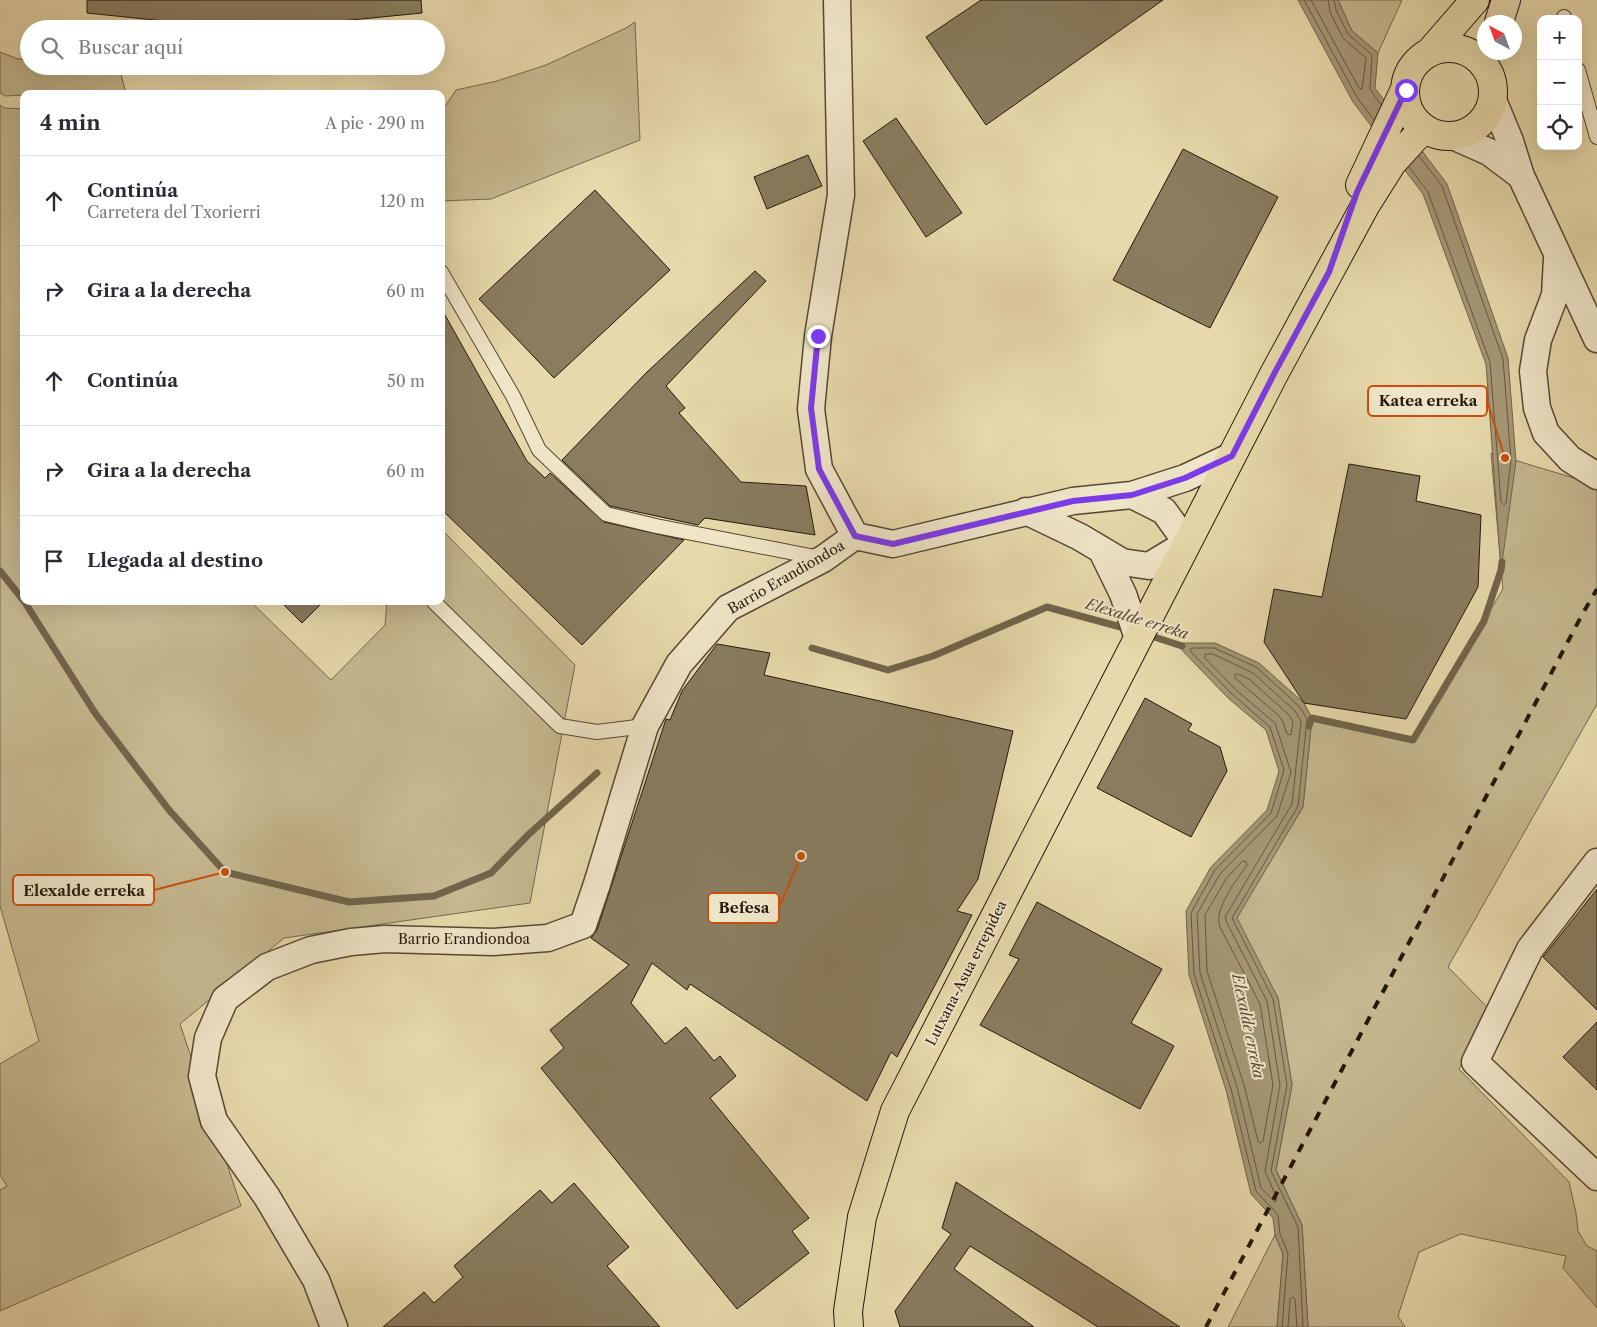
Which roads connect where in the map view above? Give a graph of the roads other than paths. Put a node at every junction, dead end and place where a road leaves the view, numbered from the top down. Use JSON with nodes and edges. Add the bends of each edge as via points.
{"nodes":[{"id":1,"x":836,"y":0,"type":"edge"},
{"id":2,"x":1475,"y":0,"type":"edge"},
{"id":3,"x":1506,"y":0,"type":"edge"},
{"id":4,"x":1501,"y":15,"type":"edge"},
{"id":5,"x":1429,"y":53,"type":"junction"},
{"id":6,"x":1477,"y":58,"type":"edge"},
{"id":7,"x":1488,"y":60,"type":"edge"},
{"id":8,"x":1582,"y":84,"type":"edge"},
{"id":9,"x":1406,"y":90,"type":"junction"},
{"id":10,"x":1492,"y":100,"type":"junction"},
{"id":11,"x":1424,"y":128,"type":"junction"},
{"id":12,"x":1453,"y":136,"type":"junction"},
{"id":13,"x":1597,"y":137,"type":"edge"},
{"id":14,"x":1522,"y":176,"type":"junction"},
{"id":15,"x":1558,"y":256,"type":"junction"},
{"id":16,"x":1329,"y":272,"type":"junction"},
{"id":17,"x":445,"y":279,"type":"edge"},
{"id":18,"x":1597,"y":339,"type":"edge"},
{"id":19,"x":1232,"y":456,"type":"junction"},
{"id":20,"x":1597,"y":476,"type":"edge"},
{"id":21,"x":1132,"y":495,"type":"junction"},
{"id":22,"x":1026,"y":511,"type":"junction"},
{"id":23,"x":855,"y":536,"type":"junction"},
{"id":24,"x":1187,"y":543,"type":"junction"},
{"id":25,"x":1102,"y":551,"type":"junction"},
{"id":26,"x":823,"y":559,"type":"junction"},
{"id":27,"x":437,"y":605,"type":"edge"},
{"id":28,"x":1138,"y":638,"type":"junction"},
{"id":29,"x":645,"y":726,"type":"junction"},
{"id":30,"x":1597,"y":862,"type":"edge"},
{"id":31,"x":1597,"y":1177,"type":"edge"},
{"id":32,"x":334,"y":1327,"type":"edge"},
{"id":33,"x":849,"y":1327,"type":"edge"}],
"edges":[{"from":1,"to":23,"type":"street","via":[[841,195],[818,336],[811,408],[819,469]]},
{"from":2,"to":5,"type":"main road"},
{"from":3,"to":4,"type":"main road"},
{"from":5,"to":6,"type":"main road","via":[[1448,49],[1467,52]]},
{"from":5,"to":9,"type":"main road","via":[[1417,62],[1409,75]]},
{"from":7,"to":10,"type":"main road"},
{"from":8,"to":13,"type":"lane"},
{"from":9,"to":11,"type":"main road","via":[[1410,111]]},
{"from":9,"to":16,"type":"main road","via":[[1357,192]]},
{"from":10,"to":12,"type":"main road","via":[[1483,120],[1474,128]]},
{"from":10,"to":14,"type":"street"},
{"from":11,"to":12,"type":"main road"},
{"from":11,"to":16,"type":"main road","via":[[1392,163]]},
{"from":12,"to":14,"type":"street","via":[[1489,152]]},
{"from":14,"to":15,"type":"street"},
{"from":15,"to":18,"type":"street"},
{"from":15,"to":20,"type":"street","via":[[1555,295],[1538,340],[1533,370],[1536,408],[1552,439],[1570,459]]},
{"from":16,"to":19,"type":"main road","name":"Lutxana-Asua errepidea"},
{"from":17,"to":26,"type":"lane","via":[[513,396],[539,450],[606,514]]},
{"from":19,"to":21,"type":"street","via":[[1185,478]]},
{"from":19,"to":24,"type":"main road","name":"Lutxana-Asua errepidea"},
{"from":21,"to":22,"type":"street","via":[[1073,501]]},
{"from":21,"to":24,"type":"street","via":[[1164,511]]},
{"from":22,"to":23,"type":"street","via":[[893,544]]},
{"from":22,"to":25,"type":"street"},
{"from":23,"to":26,"type":"street","name":"Barrio Erandiondoa"},
{"from":24,"to":25,"type":"street","via":[[1149,566],[1122,562]]},
{"from":24,"to":28,"type":"main road","name":"Lutxana-Asua errepidea"},
{"from":25,"to":28,"type":"street"},
{"from":26,"to":29,"type":"street","name":"Barrio Erandiondoa","via":[[728,608],[679,664]]},
{"from":27,"to":29,"type":"lane","via":[[560,726],[597,732]]},
{"from":28,"to":33,"type":"main road","name":"Lutxana-Asua errepidea","via":[[895,1111],[862,1217],[848,1311]]},
{"from":29,"to":32,"type":"street","name":"Barrio Erandiondoa","via":[[583,925],[548,938],[493,942],[384,939],[311,950],[267,968],[225,999],[208,1038],[202,1076],[214,1121],[267,1197],[316,1280]]},
{"from":30,"to":31,"type":"street","via":[[1530,949],[1475,1062]]}]}
